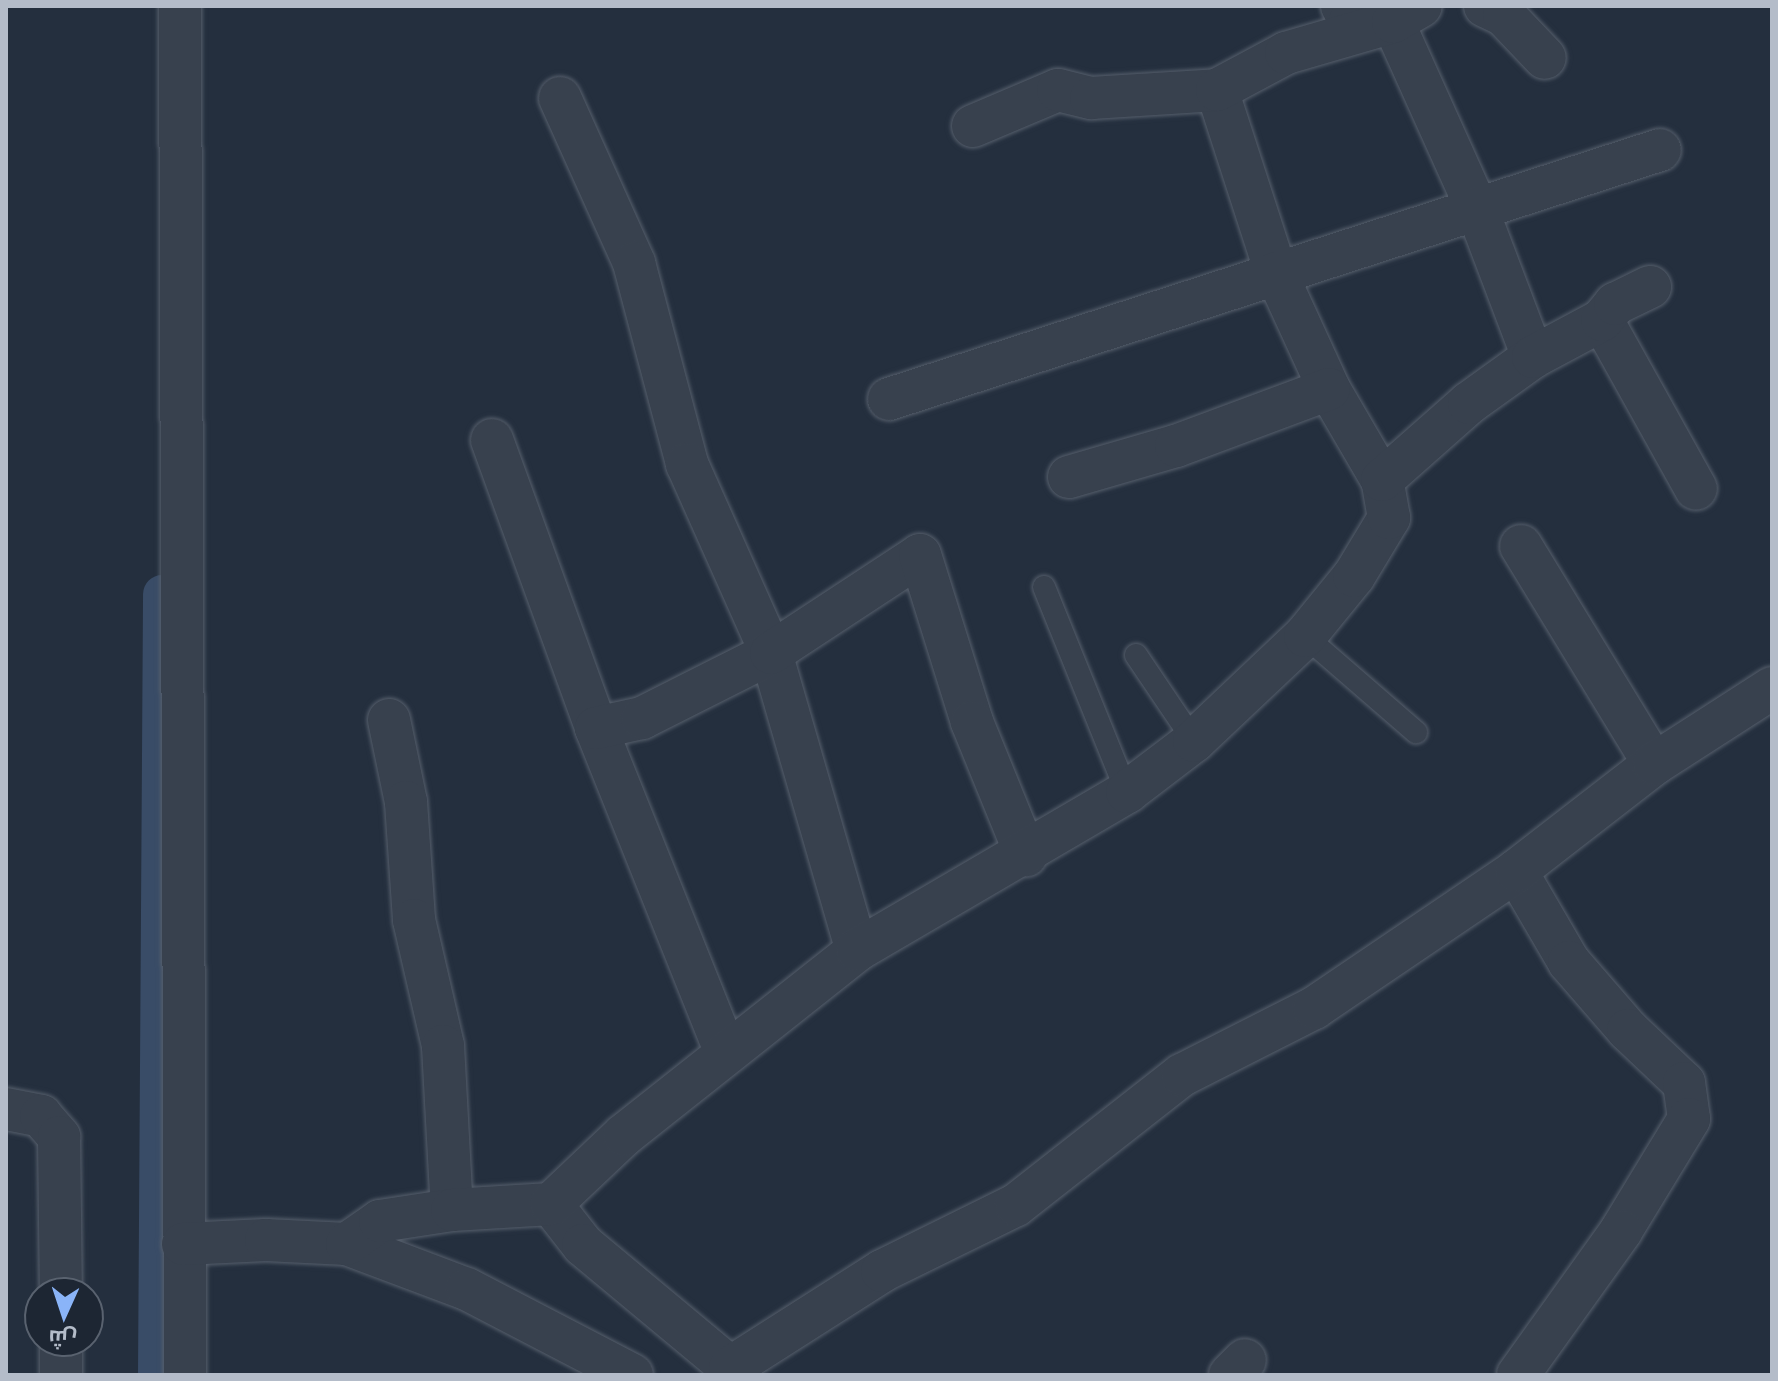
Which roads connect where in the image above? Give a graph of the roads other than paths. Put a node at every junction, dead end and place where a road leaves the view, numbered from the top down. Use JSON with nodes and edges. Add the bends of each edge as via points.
{"nodes":[{"id":1,"x":180,"y":6,"type":"edge"},
{"id":2,"x":1342,"y":6,"type":"edge"},
{"id":3,"x":1485,"y":6,"type":"edge"},
{"id":4,"x":1407,"y":14,"type":"edge"},
{"id":5,"x":1545,"y":58,"type":"dead end"},
{"id":6,"x":1217,"y":90,"type":"junction"},
{"id":7,"x":560,"y":98,"type":"dead end"},
{"id":8,"x":973,"y":126,"type":"dead end"},
{"id":9,"x":1660,"y":150,"type":"dead end"},
{"id":10,"x":1477,"y":209,"type":"junction"},
{"id":11,"x":1276,"y":273,"type":"junction"},
{"id":12,"x":1650,"y":287,"type":"dead end"},
{"id":13,"x":1602,"y":320,"type":"junction"},
{"id":14,"x":1533,"y":357,"type":"junction"},
{"id":15,"x":1329,"y":389,"type":"junction"},
{"id":16,"x":889,"y":399,"type":"dead end"},
{"id":17,"x":492,"y":440,"type":"dead end"},
{"id":18,"x":1069,"y":477,"type":"dead end"},
{"id":19,"x":1382,"y":480,"type":"junction"},
{"id":20,"x":1696,"y":489,"type":"dead end"},
{"id":21,"x":1521,"y":546,"type":"dead end"},
{"id":22,"x":1044,"y":587,"type":"dead end"},
{"id":23,"x":1305,"y":636,"type":"junction"},
{"id":24,"x":771,"y":653,"type":"junction"},
{"id":25,"x":1136,"y":655,"type":"dead end"},
{"id":26,"x":1772,"y":688,"type":"edge"},
{"id":27,"x":389,"y":720,"type":"dead end"},
{"id":28,"x":596,"y":728,"type":"junction"},
{"id":29,"x":1416,"y":732,"type":"dead end"},
{"id":30,"x":1194,"y":741,"type":"junction"},
{"id":31,"x":1654,"y":764,"type":"junction"},
{"id":32,"x":1127,"y":792,"type":"junction"},
{"id":33,"x":1026,"y":855,"type":"junction"},
{"id":34,"x":1516,"y":871,"type":"junction"},
{"id":35,"x":857,"y":950,"type":"junction"},
{"id":36,"x":726,"y":1053,"type":"junction"},
{"id":37,"x":6,"y":1109,"type":"edge"},
{"id":38,"x":551,"y":1204,"type":"junction"},
{"id":39,"x":452,"y":1210,"type":"junction"},
{"id":40,"x":183,"y":1244,"type":"junction"},
{"id":41,"x":347,"y":1244,"type":"junction"},
{"id":42,"x":61,"y":1277,"type":"edge"},
{"id":43,"x":735,"y":1372,"type":"edge"},
{"id":44,"x":185,"y":1375,"type":"edge"},
{"id":45,"x":632,"y":1375,"type":"edge"},
{"id":46,"x":1518,"y":1375,"type":"edge"}],
"edges":[{"from":1,"to":40,"type":"street"},
{"from":2,"to":4,"type":"street","via":[[1350,21]]},
{"from":3,"to":5,"type":"street","via":[[1504,15]]},
{"from":4,"to":6,"type":"street","via":[[1286,53]]},
{"from":4,"to":10,"type":"street"},
{"from":6,"to":8,"type":"street","via":[[1091,98],[1058,90]]},
{"from":6,"to":11,"type":"street"},
{"from":7,"to":24,"type":"street","via":[[634,263],[687,464]]},
{"from":9,"to":10,"type":"street"},
{"from":10,"to":11,"type":"street"},
{"from":10,"to":14,"type":"street"},
{"from":11,"to":15,"type":"street"},
{"from":11,"to":16,"type":"street","via":[[1091,338]]},
{"from":12,"to":13,"type":"street","via":[[1615,304]]},
{"from":13,"to":14,"type":"street"},
{"from":13,"to":20,"type":"street"},
{"from":14,"to":19,"type":"street","via":[[1469,403]]},
{"from":15,"to":18,"type":"street","via":[[1176,446]]},
{"from":15,"to":19,"type":"street"},
{"from":17,"to":28,"type":"street"},
{"from":19,"to":23,"type":"street","via":[[1389,518],[1354,576]]},
{"from":21,"to":31,"type":"street"},
{"from":22,"to":32,"type":"lane"},
{"from":23,"to":29,"type":"lane"},
{"from":23,"to":30,"type":"street"},
{"from":24,"to":28,"type":"street","via":[[642,718]]},
{"from":24,"to":33,"type":"street","via":[[920,555],[972,722]]},
{"from":24,"to":35,"type":"street"},
{"from":25,"to":30,"type":"lane"},
{"from":26,"to":31,"type":"street"},
{"from":27,"to":39,"type":"street","via":[[406,802],[414,920],[443,1046]]},
{"from":28,"to":36,"type":"street"},
{"from":30,"to":32,"type":"street"},
{"from":31,"to":34,"type":"street"},
{"from":32,"to":33,"type":"street"},
{"from":33,"to":35,"type":"street"},
{"from":34,"to":43,"type":"street","via":[[1314,1008],[1182,1075],[1016,1205],[882,1271]]},
{"from":34,"to":46,"type":"street","via":[[1569,962],[1628,1030],[1684,1083],[1689,1119],[1621,1231]]},
{"from":35,"to":36,"type":"street"},
{"from":36,"to":38,"type":"street","via":[[624,1135]]},
{"from":37,"to":42,"type":"street","via":[[41,1116],[59,1137]]},
{"from":38,"to":39,"type":"street"},
{"from":38,"to":43,"type":"street","via":[[583,1245]]},
{"from":39,"to":41,"type":"street","via":[[380,1221]]},
{"from":40,"to":41,"type":"street"},
{"from":40,"to":44,"type":"street"},
{"from":41,"to":45,"type":"street","via":[[467,1289]]}]}
